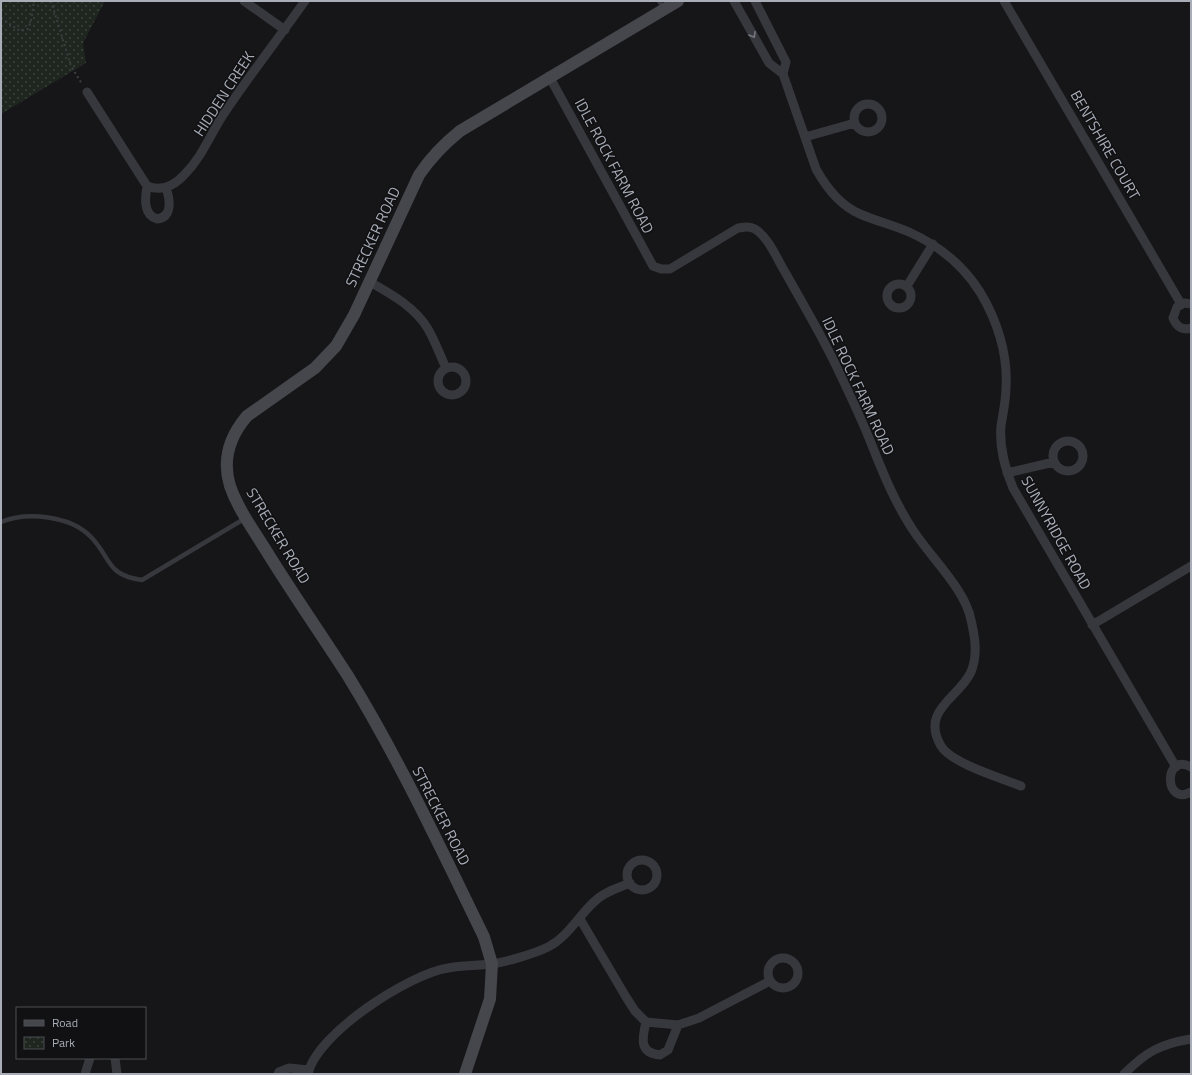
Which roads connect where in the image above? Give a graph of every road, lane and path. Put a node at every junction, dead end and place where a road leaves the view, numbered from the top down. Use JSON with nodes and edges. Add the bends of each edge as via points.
{"nodes":[{"id":1,"x":34,"y":1,"type":"edge"},
{"id":2,"x":51,"y":1,"type":"edge"},
{"id":3,"x":244,"y":1,"type":"edge"},
{"id":4,"x":305,"y":1,"type":"edge"},
{"id":5,"x":678,"y":1,"type":"edge"},
{"id":6,"x":734,"y":1,"type":"edge"},
{"id":7,"x":755,"y":1,"type":"edge"},
{"id":8,"x":1004,"y":1,"type":"edge"},
{"id":9,"x":661,"y":5,"type":"edge"},
{"id":10,"x":1,"y":18,"type":"edge"},
{"id":11,"x":284,"y":30,"type":"junction"},
{"id":12,"x":783,"y":74,"type":"junction"},
{"id":13,"x":549,"y":76,"type":"junction"},
{"id":14,"x":87,"y":92,"type":"joint"},
{"id":15,"x":855,"y":123,"type":"dead end"},
{"id":16,"x":805,"y":137,"type":"junction"},
{"id":17,"x":151,"y":187,"type":"junction"},
{"id":18,"x":166,"y":188,"type":"junction"},
{"id":19,"x":933,"y":244,"type":"junction"},
{"id":20,"x":370,"y":282,"type":"junction"},
{"id":21,"x":907,"y":286,"type":"dead end"},
{"id":22,"x":1181,"y":304,"type":"junction"},
{"id":23,"x":1191,"y":304,"type":"edge"},
{"id":24,"x":1191,"y":328,"type":"edge"},
{"id":25,"x":446,"y":368,"type":"dead end"},
{"id":26,"x":1054,"y":462,"type":"dead end"},
{"id":27,"x":1007,"y":473,"type":"junction"},
{"id":28,"x":246,"y":518,"type":"junction"},
{"id":29,"x":1,"y":522,"type":"edge"},
{"id":30,"x":1191,"y":566,"type":"edge"},
{"id":31,"x":1092,"y":625,"type":"junction"},
{"id":32,"x":1176,"y":767,"type":"junction"},
{"id":33,"x":1191,"y":767,"type":"edge"},
{"id":34,"x":1021,"y":786,"type":"dead end"},
{"id":35,"x":1191,"y":792,"type":"edge"},
{"id":36,"x":630,"y":883,"type":"dead end"},
{"id":37,"x":580,"y":919,"type":"junction"},
{"id":38,"x":492,"y":964,"type":"junction"},
{"id":39,"x":770,"y":981,"type":"dead end"},
{"id":40,"x":646,"y":1022,"type":"junction"},
{"id":41,"x":678,"y":1025,"type":"junction"},
{"id":42,"x":1191,"y":1039,"type":"edge"},
{"id":43,"x":90,"y":1059,"type":"edge"},
{"id":44,"x":115,"y":1059,"type":"edge"},
{"id":45,"x":308,"y":1072,"type":"edge"},
{"id":46,"x":85,"y":1074,"type":"edge"},
{"id":47,"x":117,"y":1074,"type":"edge"},
{"id":48,"x":278,"y":1074,"type":"edge"},
{"id":49,"x":465,"y":1074,"type":"edge"},
{"id":50,"x":1124,"y":1074,"type":"edge"}],
"edges":[{"from":1,"to":10,"type":"path","via":[[28,29],[20,30]]},
{"from":2,"to":14,"type":"path","via":[[71,66]]},
{"from":3,"to":11,"type":"street"},
{"from":4,"to":11,"type":"street","name":"HIDDEN CREEK"},
{"from":5,"to":9,"type":"street","name":"STRECKER ROAD"},
{"from":6,"to":12,"type":"street","one_way":true,"via":[[769,63]]},
{"from":7,"to":12,"type":"street","name":"SUNNYRIDGE ROAD","via":[[786,62]]},
{"from":8,"to":22,"type":"street","name":"BENTSHIRE COURT"},
{"from":9,"to":13,"type":"street","name":"STRECKER ROAD"},
{"from":11,"to":18,"type":"street","name":"HIDDEN CREEK","via":[[222,116],[205,148],[184,175]]},
{"from":12,"to":16,"type":"street","name":"SUNNYRIDGE ROAD"},
{"from":13,"to":20,"type":"street","name":"STRECKER ROAD","via":[[460,130],[430,159],[419,175]]},
{"from":13,"to":34,"type":"street","name":"IDLE ROCK FARM ROAD","via":[[653,266],[670,269],[738,228],[749,226],[755,229],[768,244],[827,346],[895,499],[930,554],[954,584],[970,614],[975,639],[974,660],[971,673],[943,704],[936,718],[935,732],[941,746],[950,756]]},
{"from":14,"to":17,"type":"street"},
{"from":15,"to":16,"type":"street"},
{"from":16,"to":19,"type":"street","name":"SUNNYRIDGE ROAD","via":[[816,169],[824,183],[847,206],[859,214],[909,231]]},
{"from":17,"to":18,"type":"street"},
{"from":17,"to":18,"type":"street","via":[[145,198],[147,209],[151,216],[157,219],[164,217],[168,212],[170,199]]},
{"from":19,"to":21,"type":"street"},
{"from":19,"to":27,"type":"street","name":"SUNNYRIDGE ROAD","via":[[959,265],[969,277],[990,310],[997,328],[1005,365],[1006,387],[1001,447]]},
{"from":20,"to":25,"type":"street","via":[[418,315],[428,328]]},
{"from":20,"to":28,"type":"street","name":"STRECKER ROAD","via":[[332,351],[315,368],[247,416],[231,439],[227,454],[227,471],[230,486]]},
{"from":22,"to":23,"type":"street"},
{"from":22,"to":24,"type":"street","via":[[1175,309],[1175,322],[1182,328]]},
{"from":26,"to":27,"type":"street"},
{"from":27,"to":31,"type":"street","name":"SUNNYRIDGE ROAD","via":[[1012,488]]},
{"from":28,"to":29,"type":"lane","via":[[142,580],[116,572],[90,536],[70,523],[34,516],[11,518]]},
{"from":28,"to":38,"type":"street","name":"STRECKER ROAD","via":[[348,677],[385,741],[480,930]]},
{"from":30,"to":31,"type":"street"},
{"from":31,"to":32,"type":"street","name":"SUNNYRIDGE ROAD"},
{"from":32,"to":33,"type":"street","via":[[1184,764]]},
{"from":32,"to":35,"type":"street","via":[[1170,774],[1170,785],[1177,793],[1184,795]]},
{"from":36,"to":37,"type":"street","via":[[596,900]]},
{"from":37,"to":38,"type":"street","via":[[560,940],[547,948]]},
{"from":37,"to":40,"type":"street","via":[[626,997]]},
{"from":38,"to":45,"type":"street","via":[[447,968],[413,980],[372,1003],[341,1027],[310,1063]]},
{"from":38,"to":49,"type":"street","name":"STRECKER ROAD","via":[[490,999]]},
{"from":39,"to":41,"type":"street","via":[[699,1018]]},
{"from":40,"to":41,"type":"street"},
{"from":40,"to":41,"type":"street","via":[[643,1037],[645,1049],[651,1054],[660,1055],[668,1050]]},
{"from":42,"to":50,"type":"street","via":[[1169,1042],[1145,1054]]},
{"from":43,"to":46,"type":"street"},
{"from":44,"to":47,"type":"street"},
{"from":45,"to":48,"type":"street","via":[[289,1068]]}]}
